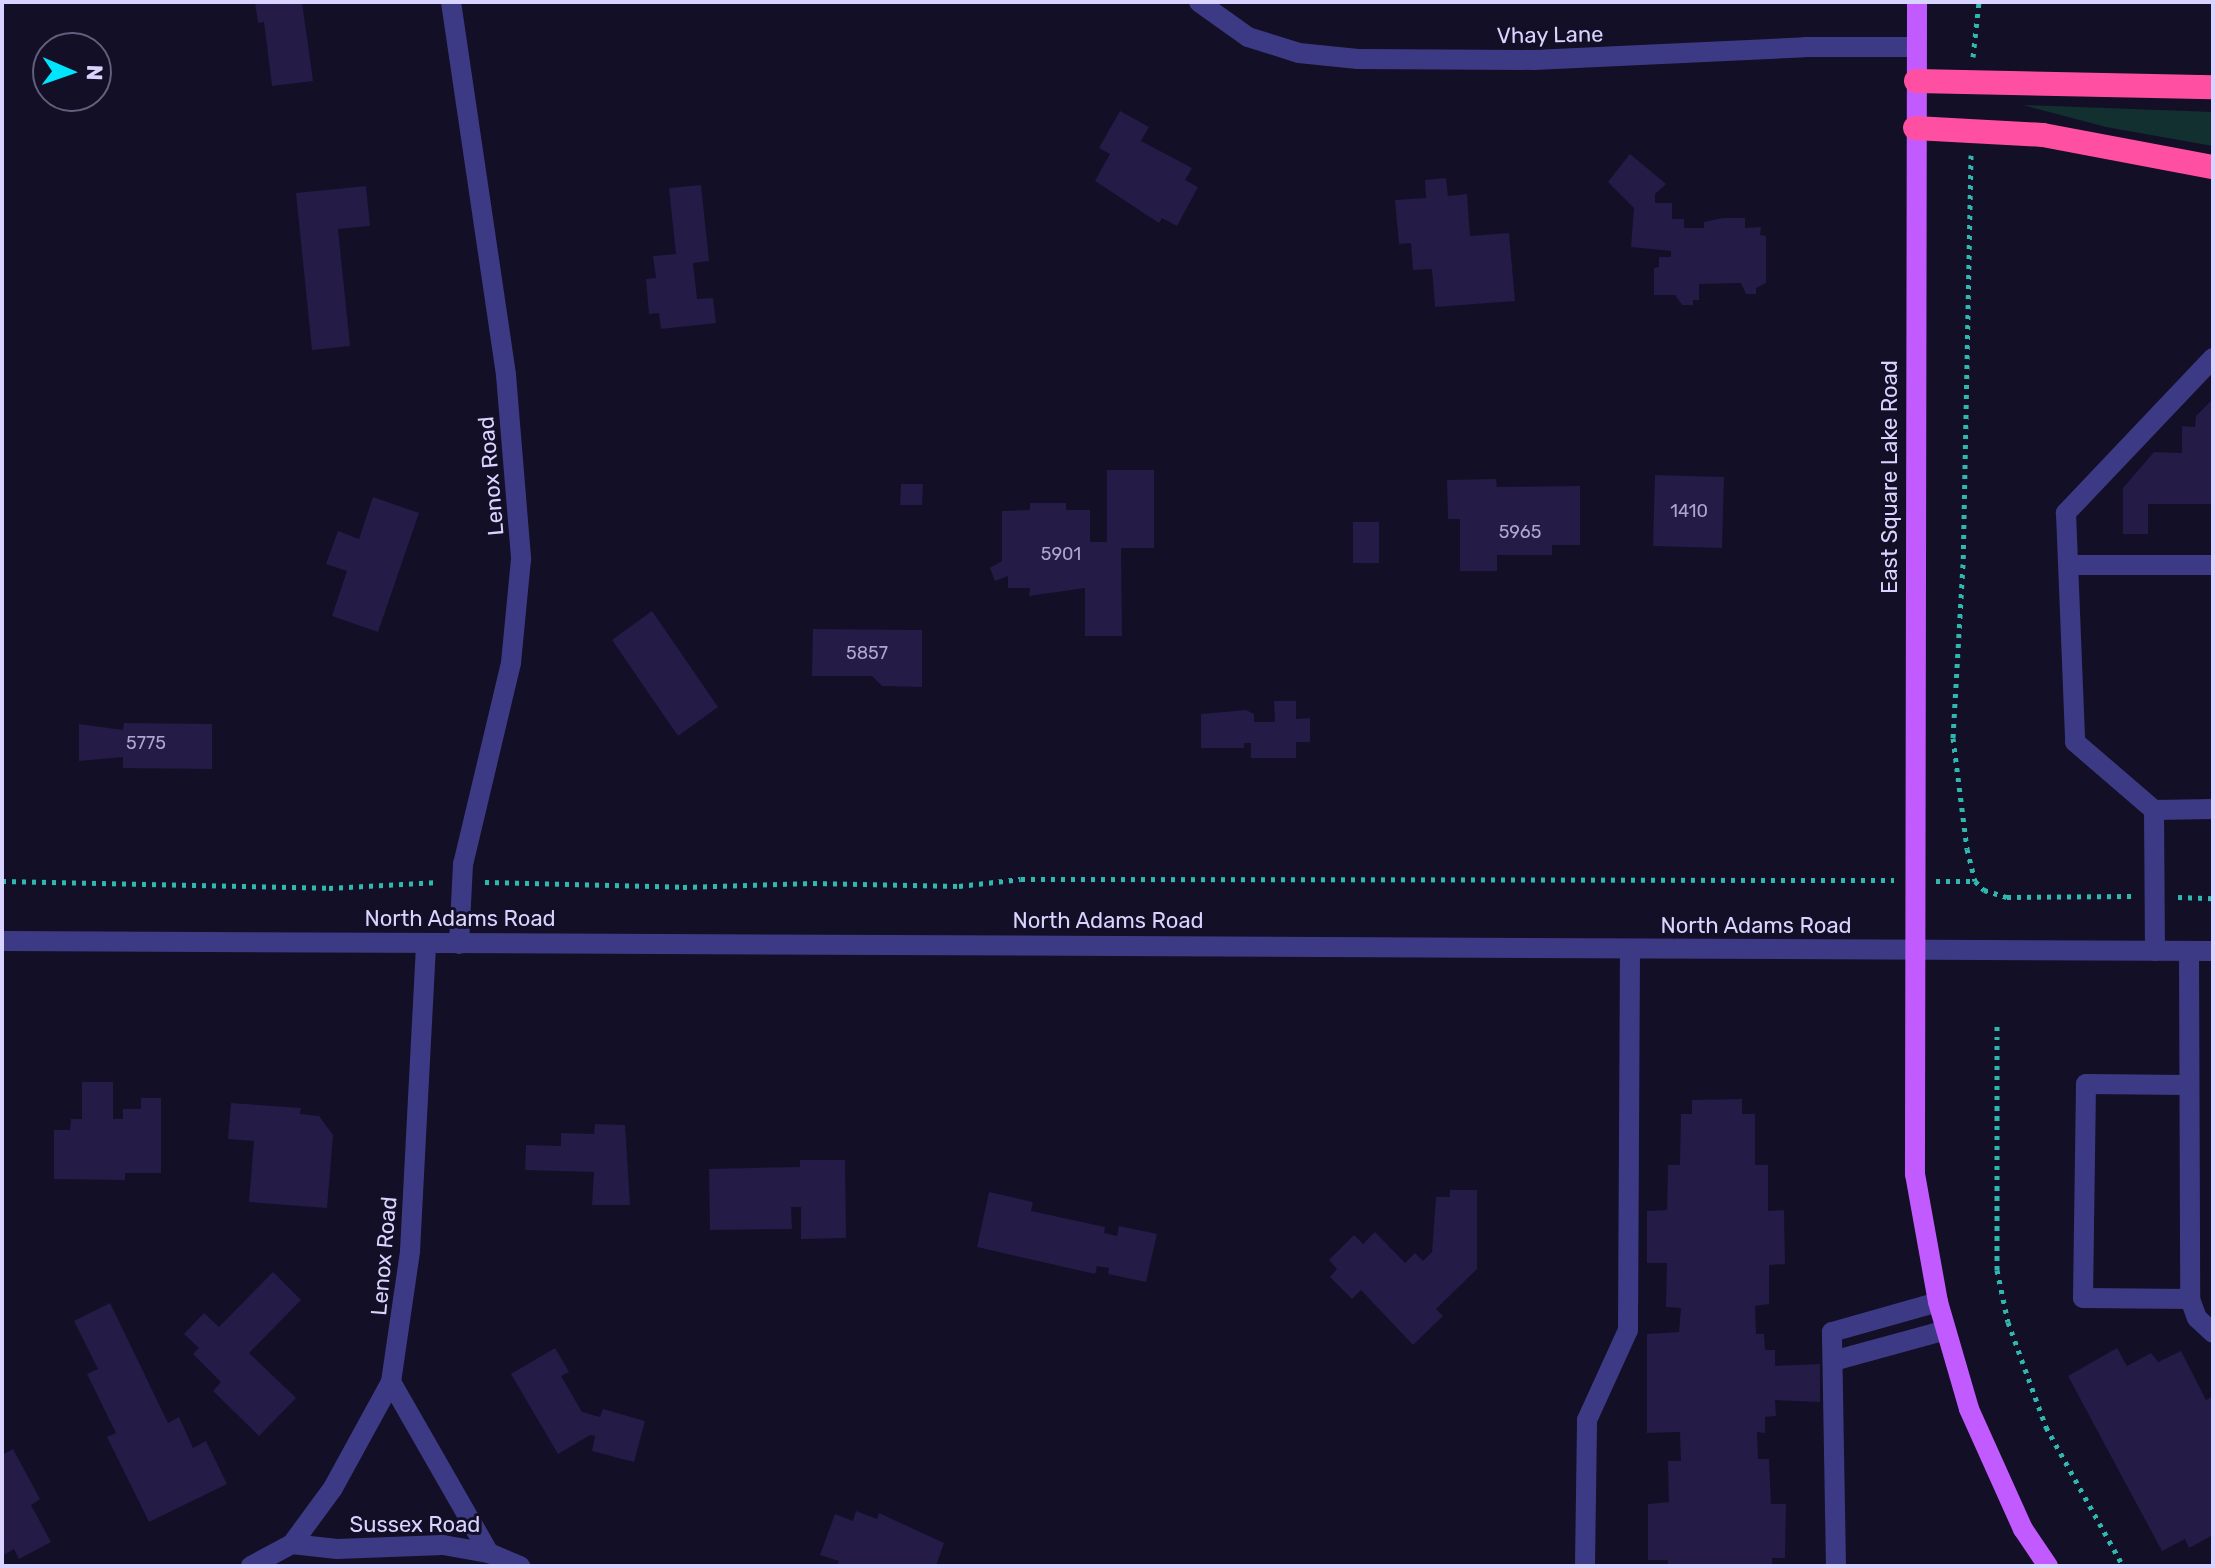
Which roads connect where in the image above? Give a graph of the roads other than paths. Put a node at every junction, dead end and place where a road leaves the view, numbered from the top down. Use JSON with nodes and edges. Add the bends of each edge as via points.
{"nodes":[{"id":1,"x":451,"y":2,"type":"edge"},
{"id":2,"x":1199,"y":2,"type":"edge"},
{"id":3,"x":1917,"y":2,"type":"edge"},
{"id":4,"x":1916,"y":47,"type":"junction"},
{"id":5,"x":1916,"y":81,"type":"junction"},
{"id":6,"x":2213,"y":87,"type":"edge"},
{"id":7,"x":1915,"y":128,"type":"junction"},
{"id":8,"x":2213,"y":167,"type":"edge"},
{"id":9,"x":2213,"y":358,"type":"edge"},
{"id":10,"x":2070,"y":565,"type":"junction"},
{"id":11,"x":2213,"y":565,"type":"edge"},
{"id":12,"x":2213,"y":809,"type":"edge"},
{"id":13,"x":2154,"y":810,"type":"junction"},
{"id":14,"x":2,"y":941,"type":"edge"},
{"id":15,"x":426,"y":943,"type":"junction"},
{"id":16,"x":459,"y":944,"type":"junction"},
{"id":17,"x":1630,"y":949,"type":"junction"},
{"id":18,"x":1913,"y":951,"type":"junction"},
{"id":19,"x":2155,"y":951,"type":"junction"},
{"id":20,"x":2189,"y":951,"type":"junction"},
{"id":21,"x":2213,"y":951,"type":"edge"},
{"id":22,"x":2189,"y":1085,"type":"junction"},
{"id":23,"x":2190,"y":1299,"type":"junction"},
{"id":24,"x":1938,"y":1302,"type":"junction"},
{"id":25,"x":1946,"y":1330,"type":"junction"},
{"id":26,"x":2213,"y":1333,"type":"edge"},
{"id":27,"x":1833,"y":1361,"type":"junction"},
{"id":28,"x":391,"y":1382,"type":"junction"},
{"id":29,"x":292,"y":1544,"type":"junction"},
{"id":30,"x":489,"y":1553,"type":"junction"},
{"id":31,"x":251,"y":1566,"type":"edge"},
{"id":32,"x":520,"y":1566,"type":"edge"},
{"id":33,"x":1585,"y":1566,"type":"edge"},
{"id":34,"x":1836,"y":1566,"type":"edge"},
{"id":35,"x":2048,"y":1566,"type":"edge"}],
"edges":[{"from":1,"to":16,"type":"street","name":"Lenox Road","via":[[506,375],[521,559],[511,663],[463,864]]},
{"from":2,"to":4,"type":"street","name":"Vhay Lane","via":[[1248,37],[1299,53],[1358,59],[1534,60]]},
{"from":3,"to":4,"type":"main road","name":"East Square Lake Road"},
{"from":4,"to":5,"type":"main road","name":"East Square Lake Road"},
{"from":5,"to":6,"type":"highway"},
{"from":5,"to":7,"type":"main road","name":"East Square Lake Road"},
{"from":7,"to":8,"type":"highway","via":[[2043,135]]},
{"from":7,"to":18,"type":"main road","name":"East Square Lake Road"},
{"from":9,"to":10,"type":"street","via":[[2066,513]]},
{"from":10,"to":11,"type":"street"},
{"from":10,"to":13,"type":"street","via":[[2075,742]]},
{"from":12,"to":13,"type":"street"},
{"from":13,"to":19,"type":"street"},
{"from":14,"to":15,"type":"street","name":"North Adams Road"},
{"from":15,"to":16,"type":"street","name":"North Adams Road"},
{"from":15,"to":28,"type":"street","name":"Lenox Road","via":[[410,1251]]},
{"from":16,"to":17,"type":"street","name":"North Adams Road"},
{"from":17,"to":18,"type":"street","name":"North Adams Road"},
{"from":17,"to":33,"type":"street","via":[[1628,1330],[1587,1420]]},
{"from":18,"to":19,"type":"street","name":"North Adams Road"},
{"from":18,"to":24,"type":"main road","name":"East Square Lake Road","via":[[1915,1174]]},
{"from":19,"to":20,"type":"street","name":"North Adams Road"},
{"from":20,"to":21,"type":"street","name":"North Adams Road"},
{"from":20,"to":22,"type":"street"},
{"from":22,"to":23,"type":"street"},
{"from":22,"to":23,"type":"street","via":[[2086,1084],[2083,1298]]},
{"from":23,"to":26,"type":"street","via":[[2197,1318]]},
{"from":24,"to":25,"type":"main road","name":"East Square Lake Road"},
{"from":24,"to":27,"type":"street","via":[[1832,1332]]},
{"from":25,"to":27,"type":"street"},
{"from":25,"to":35,"type":"main road","name":"East Square Lake Road","via":[[1969,1409],[2023,1529]]},
{"from":27,"to":34,"type":"street"},
{"from":28,"to":29,"type":"street","name":"Lenox Road","via":[[333,1488]]},
{"from":28,"to":30,"type":"street","name":"Sussex Road"},
{"from":29,"to":30,"type":"street","name":"Sussex Road","via":[[337,1549],[443,1545]]},
{"from":29,"to":31,"type":"street"},
{"from":30,"to":32,"type":"street"}]}
